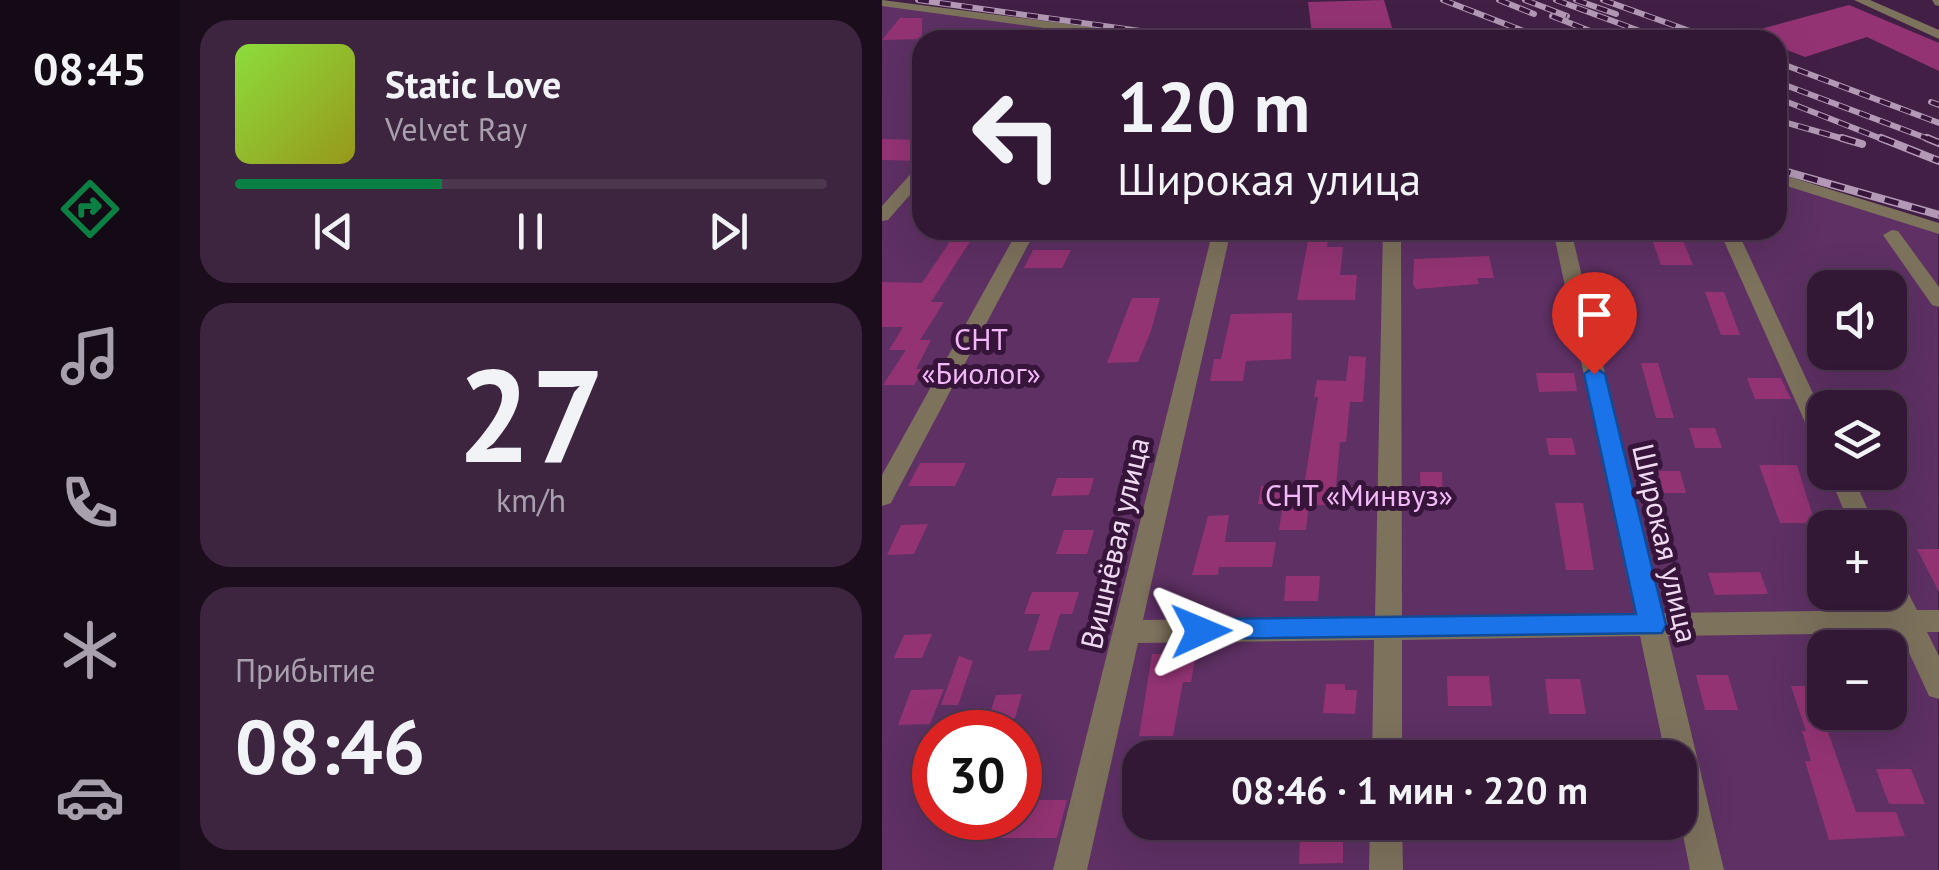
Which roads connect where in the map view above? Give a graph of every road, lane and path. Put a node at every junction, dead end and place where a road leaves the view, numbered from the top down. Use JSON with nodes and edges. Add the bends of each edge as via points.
{"nodes":[{"id":1,"x":1860,"y":0,"type":"edge"},
{"id":2,"x":882,"y":3,"type":"edge"},
{"id":3,"x":1086,"y":30,"type":"edge"},
{"id":4,"x":1937,"y":30,"type":"edge"},
{"id":5,"x":1787,"y":181,"type":"edge"},
{"id":6,"x":912,"y":182,"type":"edge"},
{"id":7,"x":882,"y":216,"type":"edge"},
{"id":8,"x":1938,"y":229,"type":"edge"},
{"id":9,"x":1892,"y":235,"type":"dead end"},
{"id":10,"x":1022,"y":240,"type":"edge"},
{"id":11,"x":1220,"y":240,"type":"edge"},
{"id":12,"x":1392,"y":240,"type":"edge"},
{"id":13,"x":1564,"y":240,"type":"edge"},
{"id":14,"x":1733,"y":240,"type":"edge"},
{"id":15,"x":1938,"y":300,"type":"edge"},
{"id":16,"x":1807,"y":403,"type":"edge"},
{"id":17,"x":882,"y":497,"type":"edge"},
{"id":18,"x":1903,"y":610,"type":"edge"},
{"id":19,"x":1938,"y":621,"type":"edge"},
{"id":20,"x":1908,"y":622,"type":"junction"},
{"id":21,"x":1652,"y":625,"type":"junction"},
{"id":22,"x":1388,"y":628,"type":"junction"},
{"id":23,"x":1127,"y":632,"type":"junction"},
{"id":24,"x":1938,"y":687,"type":"edge"},
{"id":25,"x":1387,"y":740,"type":"edge"},
{"id":26,"x":1386,"y":840,"type":"edge"},
{"id":27,"x":1070,"y":870,"type":"edge"},
{"id":28,"x":1386,"y":870,"type":"edge"},
{"id":29,"x":1708,"y":870,"type":"edge"}],
"edges":[{"from":1,"to":4,"type":"street"},
{"from":2,"to":3,"type":"street"},
{"from":5,"to":8,"type":"street"},
{"from":6,"to":7,"type":"street"},
{"from":9,"to":15,"type":"street"},
{"from":10,"to":17,"type":"street"},
{"from":11,"to":23,"type":"street","name":"Вишнёвая улица"},
{"from":12,"to":22,"type":"street"},
{"from":13,"to":21,"type":"street","name":"Широкая улица"},
{"from":14,"to":16,"type":"street"},
{"from":18,"to":20,"type":"street"},
{"from":19,"to":20,"type":"street"},
{"from":20,"to":21,"type":"street"},
{"from":20,"to":24,"type":"street"},
{"from":21,"to":22,"type":"street"},
{"from":21,"to":29,"type":"street","name":"Широкая улица"},
{"from":22,"to":23,"type":"street"},
{"from":22,"to":25,"type":"street"},
{"from":23,"to":27,"type":"street","name":"Вишнёвая улица"},
{"from":26,"to":28,"type":"street"}]}
